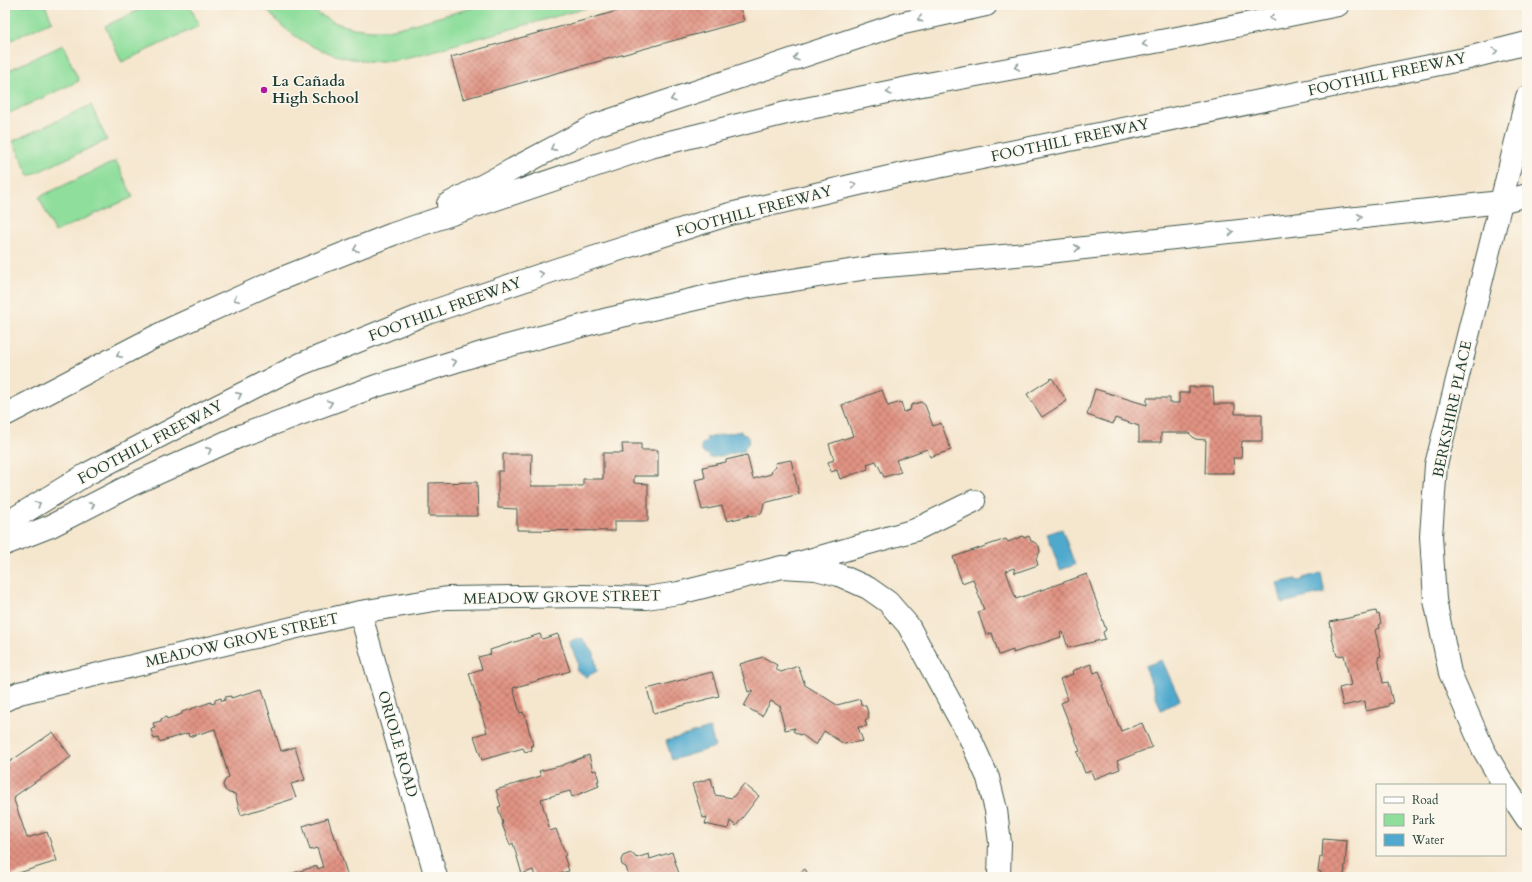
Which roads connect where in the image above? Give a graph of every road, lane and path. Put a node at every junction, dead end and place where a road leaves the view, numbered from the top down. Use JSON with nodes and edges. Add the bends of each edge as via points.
{"nodes":[{"id":1,"x":986,"y":5,"type":"edge"},
{"id":2,"x":1338,"y":5,"type":"edge"},
{"id":3,"x":1527,"y":43,"type":"edge"},
{"id":4,"x":1527,"y":98,"type":"edge"},
{"id":5,"x":1527,"y":196,"type":"edge"},
{"id":6,"x":1501,"y":202,"type":"junction"},
{"id":7,"x":393,"y":234,"type":"junction"},
{"id":8,"x":5,"y":415,"type":"edge"},
{"id":9,"x":974,"y":501,"type":"dead end"},
{"id":10,"x":5,"y":524,"type":"edge"},
{"id":11,"x":5,"y":544,"type":"edge"},
{"id":12,"x":782,"y":567,"type":"junction"},
{"id":13,"x":360,"y":612,"type":"junction"},
{"id":14,"x":5,"y":700,"type":"edge"},
{"id":15,"x":1504,"y":784,"type":"edge"},
{"id":16,"x":1506,"y":788,"type":"edge"},
{"id":17,"x":1527,"y":818,"type":"edge"},
{"id":18,"x":436,"y":877,"type":"edge"},
{"id":19,"x":999,"y":877,"type":"edge"}],
"edges":[{"from":1,"to":7,"type":"main road","one_way":true,"via":[[899,24],[596,125]]},
{"from":2,"to":7,"type":"main road","one_way":true,"via":[[786,113],[650,147]]},
{"from":10,"to":3,"type":"main road","name":"FOOTHILL FREEWAY","one_way":true,"via":[[87,474],[301,364],[425,314],[730,214],[889,177],[1464,59]]},
{"from":4,"to":6,"type":"main road","name":"BERKSHIRE PLACE"},
{"from":5,"to":6,"type":"main road"},
{"from":11,"to":6,"type":"main road","one_way":true,"via":[[51,526],[131,485],[240,436],[376,386],[485,352],[604,320],[743,288],[874,267],[1054,251]]},
{"from":6,"to":15,"type":"main road","name":"BERKSHIRE PLACE","via":[[1436,465],[1431,536],[1435,600],[1450,673],[1483,749]]},
{"from":7,"to":8,"type":"main road","one_way":true,"via":[[280,279],[170,329]]},
{"from":9,"to":12,"type":"main road","via":[[915,530]]},
{"from":12,"to":13,"type":"main road","name":"MEADOW GROVE STREET","via":[[679,593],[646,598],[447,598]]},
{"from":12,"to":19,"type":"main road","name":"MEADOW GROVE STREET","via":[[816,569],[839,575],[868,588],[888,602],[908,625],[970,738],[988,778],[996,810],[1000,843]]},
{"from":13,"to":14,"type":"main road","name":"MEADOW GROVE STREET","via":[[19,693]]},
{"from":13,"to":18,"type":"main road","name":"ORIOLE ROAD"},
{"from":16,"to":17,"type":"main road","name":"BERKSHIRE PLACE"}]}
